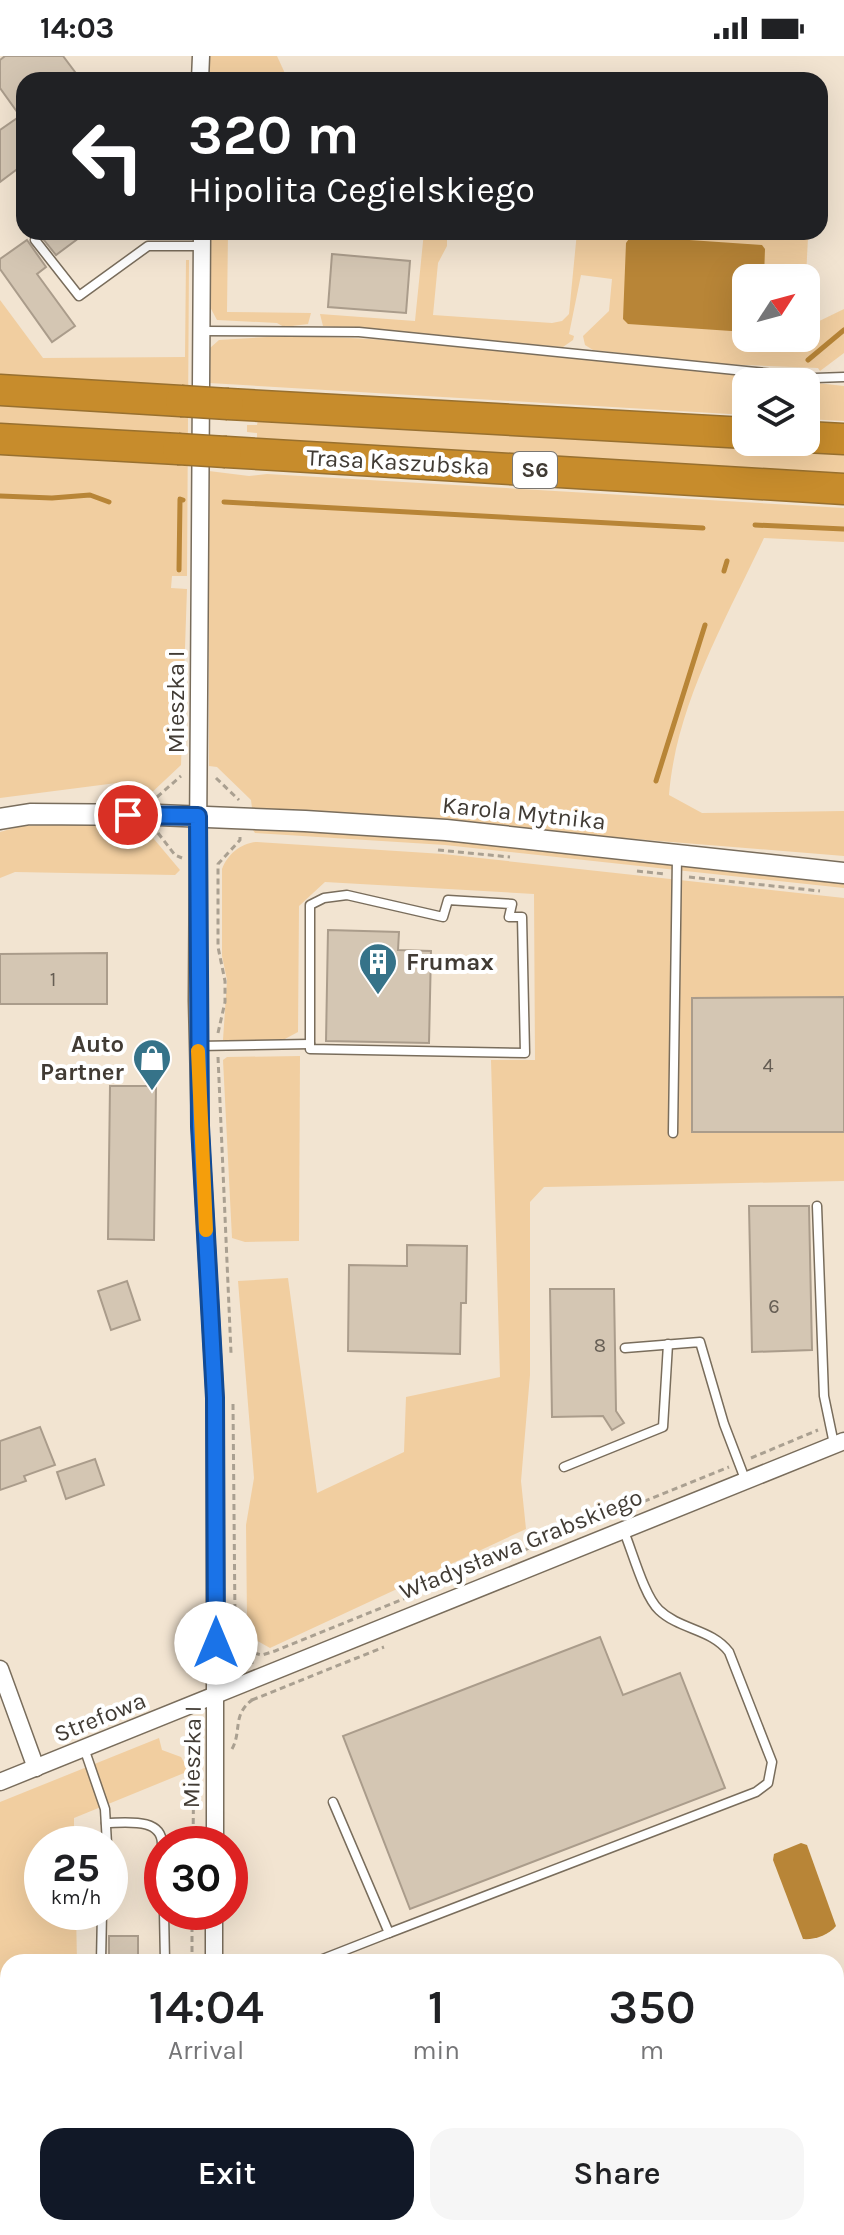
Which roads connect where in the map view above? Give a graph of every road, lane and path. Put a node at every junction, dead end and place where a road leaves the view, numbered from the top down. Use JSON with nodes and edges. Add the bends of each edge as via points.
{"nodes":[{"id":1,"x":35,"y":240,"type":"dead end"},
{"id":2,"x":194,"y":240,"type":"edge"},
{"id":3,"x":202,"y":240,"type":"edge"},
{"id":4,"x":203,"y":331,"type":"junction"},
{"id":5,"x":844,"y":377,"type":"edge"},
{"id":6,"x":0,"y":390,"type":"edge"},
{"id":7,"x":732,"y":432,"type":"edge"},
{"id":8,"x":820,"y":438,"type":"edge"},
{"id":9,"x":0,"y":439,"type":"edge"},
{"id":10,"x":844,"y":439,"type":"edge"},
{"id":11,"x":844,"y":489,"type":"edge"},
{"id":12,"x":198,"y":816,"type":"junction"},
{"id":13,"x":0,"y":819,"type":"edge"},
{"id":14,"x":246,"y":839,"type":"dead end"},
{"id":15,"x":240,"y":840,"type":"dead end"},
{"id":16,"x":430,"y":849,"type":"dead end"},
{"id":17,"x":522,"y":859,"type":"dead end"},
{"id":18,"x":677,"y":866,"type":"junction"},
{"id":19,"x":632,"y":870,"type":"dead end"},
{"id":20,"x":218,"y":873,"type":"dead end"},
{"id":21,"x":844,"y":873,"type":"edge"},
{"id":22,"x":831,"y":892,"type":"dead end"},
{"id":23,"x":218,"y":1033,"type":"dead end"},
{"id":24,"x":305,"y":1044,"type":"junction"},
{"id":25,"x":198,"y":1046,"type":"junction"},
{"id":26,"x":673,"y":1133,"type":"dead end"},
{"id":27,"x":817,"y":1206,"type":"dead end"},
{"id":28,"x":668,"y":1344,"type":"junction"},
{"id":29,"x":625,"y":1348,"type":"dead end"},
{"id":30,"x":831,"y":1425,"type":"junction"},
{"id":31,"x":839,"y":1443,"type":"edge"},
{"id":32,"x":564,"y":1467,"type":"dead end"},
{"id":33,"x":742,"y":1471,"type":"junction"},
{"id":34,"x":623,"y":1528,"type":"junction"},
{"id":35,"x":252,"y":1652,"type":"dead end"},
{"id":36,"x":0,"y":1669,"type":"edge"},
{"id":37,"x":216,"y":1694,"type":"junction"},
{"id":38,"x":84,"y":1748,"type":"junction"},
{"id":39,"x":194,"y":1750,"type":"dead end"},
{"id":40,"x":36,"y":1768,"type":"junction"},
{"id":41,"x":0,"y":1782,"type":"edge"},
{"id":42,"x":333,"y":1802,"type":"dead end"},
{"id":43,"x":106,"y":1823,"type":"junction"},
{"id":44,"x":106,"y":1826,"type":"edge"},
{"id":45,"x":150,"y":1826,"type":"edge"},
{"id":46,"x":193,"y":1826,"type":"edge"},
{"id":47,"x":222,"y":1826,"type":"edge"},
{"id":48,"x":102,"y":1930,"type":"edge"},
{"id":49,"x":164,"y":1930,"type":"edge"},
{"id":50,"x":192,"y":1930,"type":"edge"},
{"id":51,"x":214,"y":1930,"type":"edge"},
{"id":52,"x":389,"y":1933,"type":"junction"},
{"id":53,"x":101,"y":1954,"type":"edge"},
{"id":54,"x":165,"y":1954,"type":"edge"},
{"id":55,"x":192,"y":1954,"type":"edge"},
{"id":56,"x":214,"y":1954,"type":"edge"},
{"id":57,"x":335,"y":1954,"type":"edge"}],
"edges":[{"from":1,"to":2,"type":"lane","via":[[79,296],[148,246]]},
{"from":3,"to":4,"type":"street","name":"Mieszka I"},
{"from":4,"to":5,"type":"lane","via":[[359,332]]},
{"from":4,"to":12,"type":"street","name":"Mieszka I"},
{"from":6,"to":7,"type":"highway","name":"Trasa Kaszubska","number":"S6","bridge":true},
{"from":8,"to":10,"type":"highway"},
{"from":9,"to":11,"type":"highway","name":"Trasa Kaszubska","number":"S6","bridge":true},
{"from":12,"to":13,"type":"street","name":"Karola Mytnika","via":[[30,814]]},
{"from":12,"to":18,"type":"street","name":"Karola Mytnika","via":[[446,830]]},
{"from":12,"to":25,"type":"street","name":"Mieszka I"},
{"from":14,"to":15,"type":"path"},
{"from":16,"to":17,"type":"path"},
{"from":18,"to":19,"type":"path"},
{"from":18,"to":21,"type":"street","name":"Karola Mytnika"},
{"from":18,"to":22,"type":"path"},
{"from":18,"to":26,"type":"lane"},
{"from":20,"to":23,"type":"path","via":[[218,947],[225,1002]]},
{"from":24,"to":24,"type":"lane","via":[[310,1049],[525,1053],[522,917],[509,917],[512,904],[448,900],[443,917],[347,895],[310,905]]},
{"from":24,"to":25,"type":"lane"},
{"from":25,"to":37,"type":"street","name":"Mieszka I","via":[[215,1398]]},
{"from":27,"to":30,"type":"lane","via":[[824,1396]]},
{"from":28,"to":29,"type":"lane"},
{"from":28,"to":32,"type":"lane","via":[[663,1427]]},
{"from":28,"to":33,"type":"lane","via":[[700,1342]]},
{"from":30,"to":31,"type":"lane"},
{"from":30,"to":33,"type":"path"},
{"from":31,"to":33,"type":"street","name":"Władysława Grabskiego"},
{"from":33,"to":34,"type":"street","name":"Władysława Grabskiego"},
{"from":33,"to":35,"type":"path","via":[[357,1615],[275,1651]]},
{"from":34,"to":37,"type":"street","name":"Władysława Grabskiego"},
{"from":34,"to":52,"type":"lane","via":[[658,1609],[720,1640],[729,1652],[772,1762],[768,1783]]},
{"from":36,"to":40,"type":"street"},
{"from":37,"to":38,"type":"street","name":"Strefowa"},
{"from":37,"to":47,"type":"street","name":"Mieszka I"},
{"from":38,"to":40,"type":"street","name":"Strefowa"},
{"from":38,"to":43,"type":"lane"},
{"from":39,"to":46,"type":"path"},
{"from":40,"to":41,"type":"street","name":"Strefowa"},
{"from":42,"to":52,"type":"lane"},
{"from":43,"to":44,"type":"lane"},
{"from":43,"to":45,"type":"lane"},
{"from":48,"to":53,"type":"lane"},
{"from":49,"to":54,"type":"lane"},
{"from":50,"to":55,"type":"path"},
{"from":51,"to":56,"type":"street"},
{"from":52,"to":57,"type":"lane"}]}
